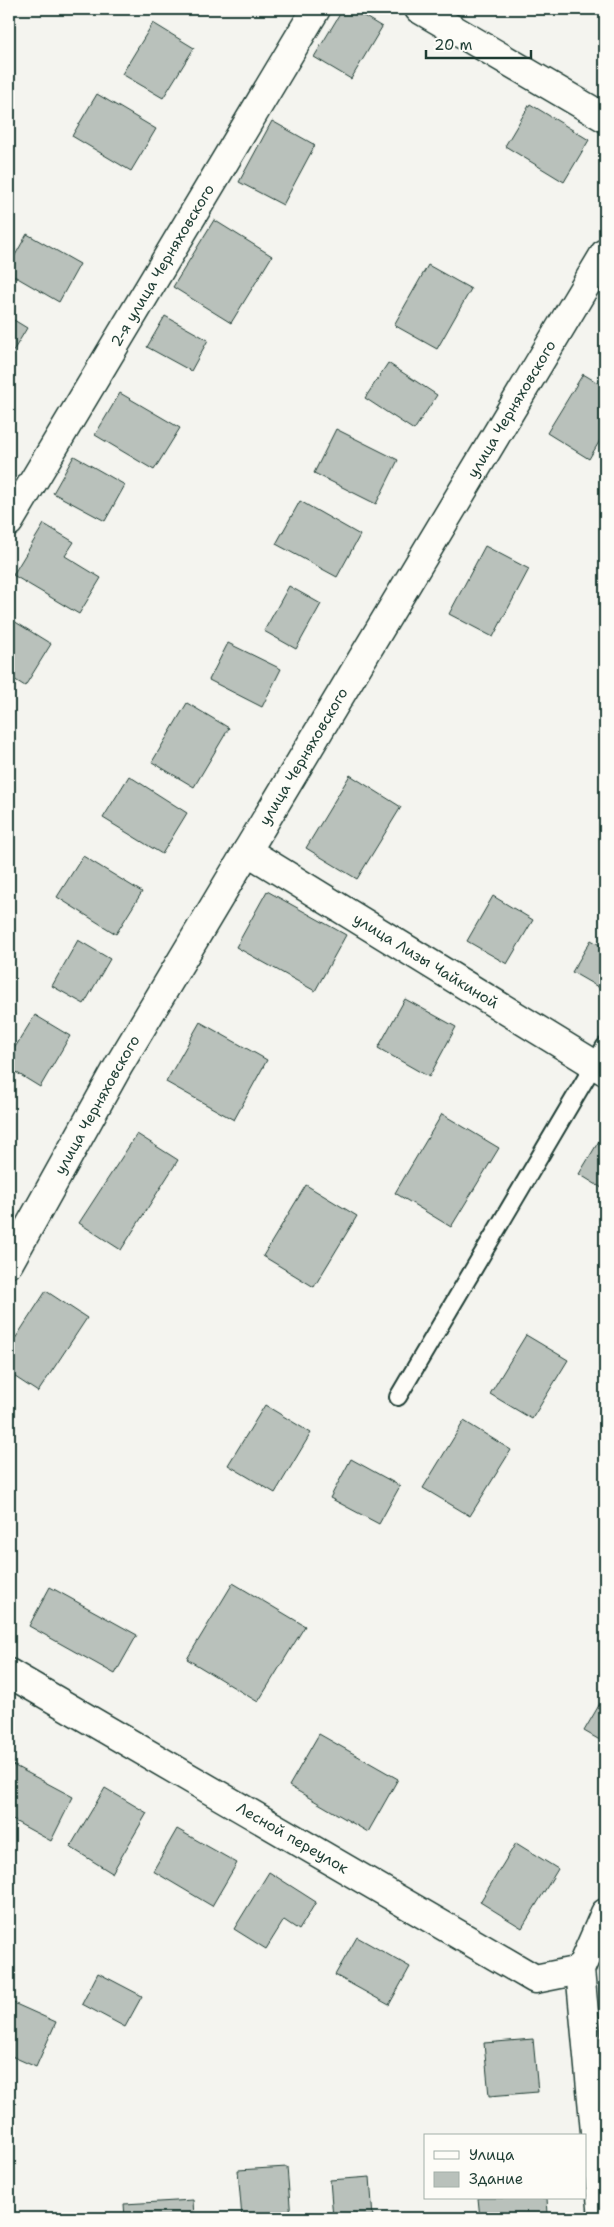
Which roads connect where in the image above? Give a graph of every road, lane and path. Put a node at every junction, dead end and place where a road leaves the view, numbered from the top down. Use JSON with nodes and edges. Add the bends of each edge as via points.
{"nodes":[{"id":1,"x":316,"y":9,"type":"edge"},
{"id":2,"x":419,"y":9,"type":"edge"},
{"id":3,"x":605,"y":118,"type":"edge"},
{"id":4,"x":605,"y":253,"type":"edge"},
{"id":5,"x":9,"y":522,"type":"edge"},
{"id":6,"x":248,"y":851,"type":"junction"},
{"id":7,"x":602,"y":1061,"type":"edge"},
{"id":8,"x":9,"y":1264,"type":"edge"},
{"id":9,"x":398,"y":1397,"type":"dead end"},
{"id":10,"x":9,"y":1673,"type":"edge"},
{"id":11,"x":605,"y":1913,"type":"edge"},
{"id":12,"x":580,"y":1970,"type":"junction"},
{"id":13,"x":603,"y":2218,"type":"edge"}],
"edges":[{"from":1,"to":5,"type":"street","name":"2-я улица Черняховского"},
{"from":2,"to":3,"type":"street"},
{"from":4,"to":6,"type":"street","name":"улица Черняховского"},
{"from":6,"to":7,"type":"street","name":"улица Лизы Чайкиной"},
{"from":6,"to":8,"type":"street","name":"улица Черняховского","via":[[119,1065]]},
{"from":7,"to":9,"type":"lane"},
{"from":10,"to":12,"type":"street","name":"Лесной переулок","via":[[535,1979]]},
{"from":11,"to":12,"type":"street"},
{"from":12,"to":13,"type":"street"}]}
